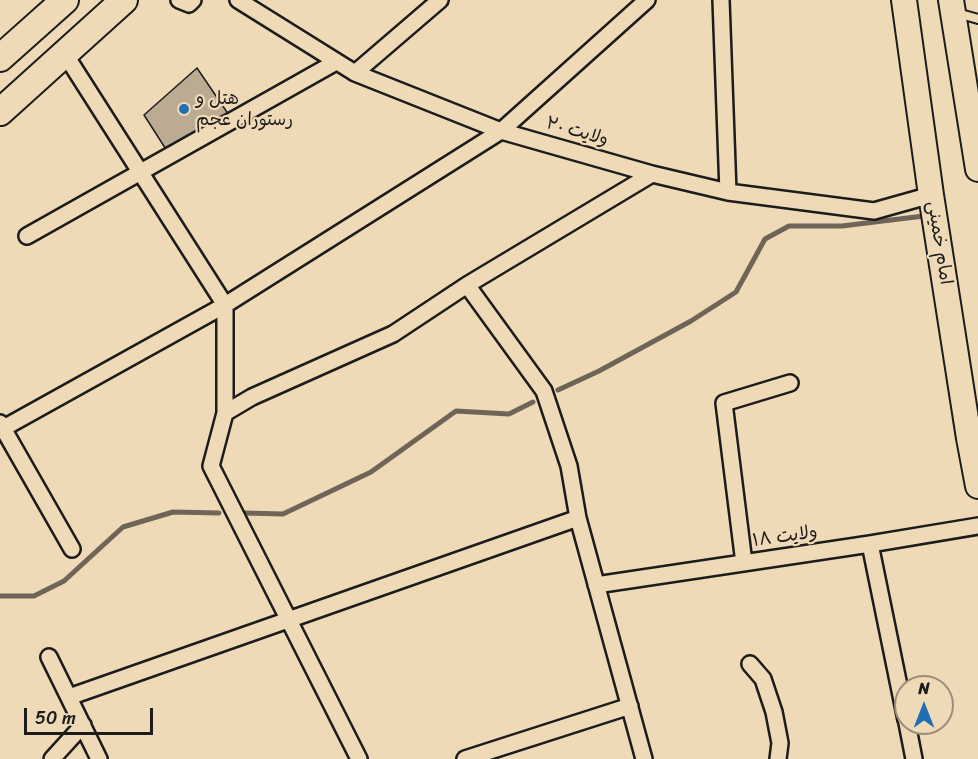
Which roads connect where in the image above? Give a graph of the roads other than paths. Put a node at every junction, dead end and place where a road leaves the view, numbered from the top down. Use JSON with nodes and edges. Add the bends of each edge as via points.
{"nodes":[{"id":1,"x":65,"y":0,"type":"edge"},
{"id":2,"x":124,"y":0,"type":"edge"},
{"id":3,"x":179,"y":0,"type":"edge"},
{"id":4,"x":193,"y":0,"type":"edge"},
{"id":5,"x":238,"y":0,"type":"edge"},
{"id":6,"x":440,"y":0,"type":"edge"},
{"id":7,"x":647,"y":0,"type":"edge"},
{"id":8,"x":721,"y":0,"type":"edge"},
{"id":9,"x":904,"y":0,"type":"edge"},
{"id":10,"x":952,"y":6,"type":"edge"},
{"id":11,"x":978,"y":19,"type":"edge"},
{"id":12,"x":65,"y":54,"type":"junction"},
{"id":13,"x":0,"y":58,"type":"edge"},
{"id":14,"x":336,"y":62,"type":"junction"},
{"id":15,"x":355,"y":73,"type":"junction"},
{"id":16,"x":0,"y":112,"type":"edge"},
{"id":17,"x":975,"y":115,"type":"edge"},
{"id":18,"x":501,"y":131,"type":"junction"},
{"id":19,"x":978,"y":169,"type":"edge"},
{"id":20,"x":140,"y":172,"type":"junction"},
{"id":21,"x":652,"y":174,"type":"junction"},
{"id":22,"x":728,"y":192,"type":"junction"},
{"id":23,"x":931,"y":195,"type":"junction"},
{"id":24,"x":27,"y":236,"type":"dead end"},
{"id":25,"x":467,"y":285,"type":"junction"},
{"id":26,"x":225,"y":305,"type":"junction"},
{"id":27,"x":790,"y":384,"type":"dead end"},
{"id":28,"x":225,"y":413,"type":"junction"},
{"id":29,"x":1,"y":427,"type":"edge"},
{"id":30,"x":973,"y":438,"type":"edge"},
{"id":31,"x":978,"y":486,"type":"edge"},
{"id":32,"x":578,"y":518,"type":"junction"},
{"id":33,"x":978,"y":526,"type":"edge"},
{"id":34,"x":870,"y":544,"type":"junction"},
{"id":35,"x":72,"y":549,"type":"dead end"},
{"id":36,"x":744,"y":563,"type":"junction"},
{"id":37,"x":596,"y":585,"type":"junction"},
{"id":38,"x":289,"y":620,"type":"junction"},
{"id":39,"x":49,"y":657,"type":"dead end"},
{"id":40,"x":750,"y":664,"type":"dead end"},
{"id":41,"x":896,"y":675,"type":"edge"},
{"id":42,"x":69,"y":697,"type":"junction"},
{"id":43,"x":630,"y":706,"type":"junction"},
{"id":44,"x":83,"y":725,"type":"junction"},
{"id":45,"x":909,"y":735,"type":"edge"},
{"id":46,"x":52,"y":759,"type":"edge"},
{"id":47,"x":99,"y":759,"type":"edge"},
{"id":48,"x":359,"y":759,"type":"edge"},
{"id":49,"x":465,"y":759,"type":"edge"},
{"id":50,"x":644,"y":759,"type":"edge"},
{"id":51,"x":778,"y":759,"type":"edge"},
{"id":52,"x":914,"y":759,"type":"edge"}],
"edges":[{"from":1,"to":13,"type":"highway"},
{"from":2,"to":12,"type":"highway"},
{"from":3,"to":4,"type":"street","via":[[189,4]]},
{"from":5,"to":14,"type":"street","name":"ولایت ۲۰"},
{"from":6,"to":15,"type":"street"},
{"from":7,"to":18,"type":"street"},
{"from":8,"to":22,"type":"street"},
{"from":9,"to":23,"type":"main road","name":"امام خمینی"},
{"from":10,"to":11,"type":"lane"},
{"from":10,"to":17,"type":"main road"},
{"from":12,"to":16,"type":"highway"},
{"from":12,"to":20,"type":"street"},
{"from":14,"to":15,"type":"street","name":"ولایت ۲۰"},
{"from":14,"to":20,"type":"street"},
{"from":15,"to":18,"type":"street","name":"ولایت ۲۰"},
{"from":17,"to":19,"type":"main road"},
{"from":18,"to":21,"type":"street","name":"ولایت ۲۰"},
{"from":18,"to":26,"type":"street"},
{"from":20,"to":24,"type":"street"},
{"from":20,"to":26,"type":"street"},
{"from":21,"to":22,"type":"street","name":"ولایت ۲۰"},
{"from":21,"to":25,"type":"street"},
{"from":22,"to":23,"type":"street","name":"ولایت ۲۰","via":[[874,211]]},
{"from":23,"to":30,"type":"main road","name":"امام خمینی"},
{"from":25,"to":28,"type":"street","via":[[393,334]]},
{"from":25,"to":32,"type":"street","via":[[544,391],[568,466]]},
{"from":26,"to":28,"type":"street"},
{"from":26,"to":29,"type":"street"},
{"from":27,"to":36,"type":"street","via":[[724,403]]},
{"from":28,"to":38,"type":"street","via":[[211,466]]},
{"from":29,"to":35,"type":"street"},
{"from":30,"to":31,"type":"main road","name":"امام خمینی"},
{"from":32,"to":37,"type":"street"},
{"from":32,"to":38,"type":"street"},
{"from":33,"to":34,"type":"street","name":"ولایت ۱۸"},
{"from":34,"to":36,"type":"street","name":"ولایت ۱۸"},
{"from":34,"to":41,"type":"street"},
{"from":36,"to":37,"type":"street","name":"ولایت ۱۸"},
{"from":37,"to":43,"type":"street"},
{"from":38,"to":42,"type":"street"},
{"from":38,"to":48,"type":"street"},
{"from":39,"to":42,"type":"street"},
{"from":40,"to":51,"type":"street","via":[[763,679],[774,712],[780,743]]},
{"from":42,"to":44,"type":"street"},
{"from":43,"to":49,"type":"street"},
{"from":43,"to":50,"type":"street"},
{"from":44,"to":46,"type":"street"},
{"from":44,"to":47,"type":"street"},
{"from":45,"to":52,"type":"street"}]}
